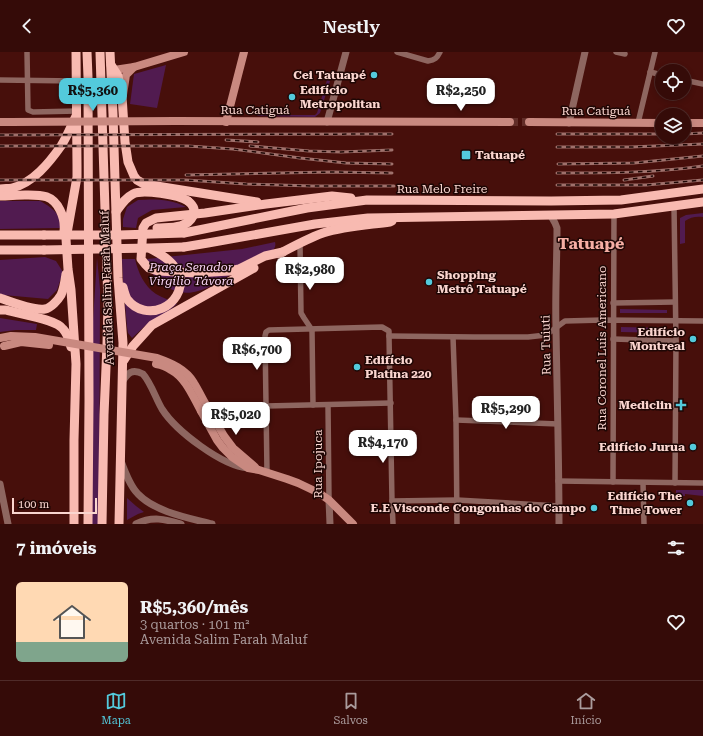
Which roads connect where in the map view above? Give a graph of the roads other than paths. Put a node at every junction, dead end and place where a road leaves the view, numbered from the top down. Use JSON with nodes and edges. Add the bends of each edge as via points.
{"nodes":[{"id":1,"x":26,"y":52,"type":"edge"},
{"id":2,"x":76,"y":52,"type":"edge"},
{"id":3,"x":87,"y":52,"type":"edge"},
{"id":4,"x":100,"y":52,"type":"edge"},
{"id":5,"x":110,"y":52,"type":"edge"},
{"id":6,"x":184,"y":52,"type":"edge"},
{"id":7,"x":244,"y":52,"type":"edge"},
{"id":8,"x":346,"y":52,"type":"edge"},
{"id":9,"x":397,"y":52,"type":"edge"},
{"id":10,"x":440,"y":52,"type":"edge"},
{"id":11,"x":585,"y":52,"type":"edge"},
{"id":12,"x":616,"y":52,"type":"edge"},
{"id":13,"x":655,"y":52,"type":"edge"},
{"id":14,"x":626,"y":54,"type":"dead end"},
{"id":15,"x":166,"y":55,"type":"edge"},
{"id":16,"x":112,"y":67,"type":"junction"},
{"id":17,"x":134,"y":67,"type":"junction"},
{"id":18,"x":650,"y":72,"type":"junction"},
{"id":19,"x":655,"y":73,"type":"edge"},
{"id":20,"x":0,"y":80,"type":"edge"},
{"id":21,"x":27,"y":80,"type":"junction"},
{"id":22,"x":76,"y":81,"type":"junction"},
{"id":23,"x":691,"y":81,"type":"edge"},
{"id":24,"x":703,"y":84,"type":"edge"},
{"id":25,"x":122,"y":96,"type":"junction"},
{"id":26,"x":101,"y":105,"type":"junction"},
{"id":27,"x":77,"y":112,"type":"junction"},
{"id":28,"x":0,"y":122,"type":"edge"},
{"id":29,"x":226,"y":122,"type":"junction"},
{"id":30,"x":327,"y":122,"type":"junction"},
{"id":31,"x":510,"y":122,"type":"tunnel mouth"},
{"id":32,"x":529,"y":122,"type":"tunnel mouth"},
{"id":33,"x":568,"y":123,"type":"junction"},
{"id":34,"x":638,"y":123,"type":"junction"},
{"id":35,"x":655,"y":123,"type":"edge"},
{"id":36,"x":691,"y":123,"type":"edge"},
{"id":37,"x":703,"y":123,"type":"edge"},
{"id":38,"x":125,"y":132,"type":"junction"},
{"id":39,"x":115,"y":152,"type":"junction"},
{"id":40,"x":115,"y":172,"type":"junction"},
{"id":41,"x":0,"y":189,"type":"edge"},
{"id":42,"x":703,"y":190,"type":"edge"},
{"id":43,"x":0,"y":196,"type":"edge"},
{"id":44,"x":367,"y":200,"type":"junction"},
{"id":45,"x":703,"y":202,"type":"edge"},
{"id":46,"x":266,"y":204,"type":"junction"},
{"id":47,"x":674,"y":206,"type":"junction"},
{"id":48,"x":116,"y":213,"type":"junction"},
{"id":49,"x":614,"y":214,"type":"junction"},
{"id":50,"x":551,"y":216,"type":"junction"},
{"id":51,"x":397,"y":217,"type":"junction"},
{"id":52,"x":118,"y":235,"type":"junction"},
{"id":53,"x":0,"y":236,"type":"edge"},
{"id":54,"x":66,"y":239,"type":"junction"},
{"id":55,"x":300,"y":244,"type":"junction"},
{"id":56,"x":150,"y":248,"type":"junction"},
{"id":57,"x":0,"y":250,"type":"edge"},
{"id":58,"x":283,"y":252,"type":"junction"},
{"id":59,"x":68,"y":269,"type":"junction"},
{"id":60,"x":118,"y":278,"type":"junction"},
{"id":61,"x":0,"y":298,"type":"edge"},
{"id":62,"x":675,"y":302,"type":"junction"},
{"id":63,"x":613,"y":303,"type":"junction"},
{"id":64,"x":2,"y":310,"type":"edge"},
{"id":65,"x":613,"y":320,"type":"junction"},
{"id":66,"x":703,"y":321,"type":"edge"},
{"id":67,"x":675,"y":322,"type":"junction"},
{"id":68,"x":556,"y":329,"type":"junction"},
{"id":69,"x":312,"y":330,"type":"junction"},
{"id":70,"x":389,"y":336,"type":"junction"},
{"id":71,"x":453,"y":337,"type":"junction"},
{"id":72,"x":0,"y":338,"type":"edge"},
{"id":73,"x":613,"y":340,"type":"junction"},
{"id":74,"x":676,"y":340,"type":"junction"},
{"id":75,"x":2,"y":346,"type":"edge"},
{"id":76,"x":123,"y":363,"type":"junction"},
{"id":77,"x":76,"y":364,"type":"junction"},
{"id":78,"x":122,"y":382,"type":"junction"},
{"id":79,"x":390,"y":403,"type":"junction"},
{"id":80,"x":313,"y":405,"type":"junction"},
{"id":81,"x":328,"y":405,"type":"junction"},
{"id":82,"x":266,"y":406,"type":"junction"},
{"id":83,"x":204,"y":410,"type":"junction"},
{"id":84,"x":456,"y":420,"type":"junction"},
{"id":85,"x":558,"y":424,"type":"junction"},
{"id":86,"x":120,"y":459,"type":"junction"},
{"id":87,"x":248,"y":468,"type":"junction"},
{"id":88,"x":259,"y":470,"type":"junction"},
{"id":89,"x":267,"y":472,"type":"junction"},
{"id":90,"x":558,"y":482,"type":"junction"},
{"id":91,"x":613,"y":482,"type":"junction"},
{"id":92,"x":643,"y":483,"type":"junction"},
{"id":93,"x":674,"y":483,"type":"junction"},
{"id":94,"x":703,"y":483,"type":"edge"},
{"id":95,"x":0,"y":484,"type":"edge"},
{"id":96,"x":329,"y":500,"type":"junction"},
{"id":97,"x":457,"y":500,"type":"junction"},
{"id":98,"x":392,"y":501,"type":"junction"},
{"id":99,"x":559,"y":506,"type":"junction"},
{"id":100,"x":179,"y":515,"type":"junction"},
{"id":101,"x":8,"y":524,"type":"edge"},
{"id":102,"x":74,"y":524,"type":"edge"},
{"id":103,"x":88,"y":524,"type":"edge"},
{"id":104,"x":102,"y":524,"type":"edge"},
{"id":105,"x":119,"y":524,"type":"edge"},
{"id":106,"x":136,"y":524,"type":"edge"},
{"id":107,"x":178,"y":524,"type":"edge"},
{"id":108,"x":212,"y":524,"type":"edge"},
{"id":109,"x":330,"y":524,"type":"edge"},
{"id":110,"x":353,"y":524,"type":"edge"},
{"id":111,"x":394,"y":524,"type":"edge"},
{"id":112,"x":457,"y":524,"type":"edge"},
{"id":113,"x":559,"y":524,"type":"edge"},
{"id":114,"x":644,"y":524,"type":"edge"}],
"edges":[{"from":1,"to":21,"type":"street"},
{"from":2,"to":22,"type":"highway"},
{"from":3,"to":103,"type":"highway","name":"Avenida Salim Farah Maluf"},
{"from":4,"to":26,"type":"highway","name":"Avenida Salim Farah Maluf"},
{"from":5,"to":16,"type":"highway","name":"Avenida Salim Farah Maluf"},
{"from":6,"to":15,"type":"main road"},
{"from":7,"to":29,"type":"main road"},
{"from":8,"to":30,"type":"street"},
{"from":9,"to":10,"type":"street","via":[[428,60],[437,58]]},
{"from":11,"to":33,"type":"street"},
{"from":12,"to":14,"type":"street"},
{"from":13,"to":18,"type":"street"},
{"from":15,"to":17,"type":"main road"},
{"from":16,"to":17,"type":"main road"},
{"from":16,"to":25,"type":"highway","via":[[118,76]]},
{"from":16,"to":39,"type":"highway","name":"Avenida Salim Farah Maluf"},
{"from":17,"to":25,"type":"main road","via":[[126,75]]},
{"from":18,"to":19,"type":"street"},
{"from":18,"to":34,"type":"street"},
{"from":20,"to":21,"type":"street"},
{"from":21,"to":22,"type":"street"},
{"from":21,"to":27,"type":"street","via":[[28,110]]},
{"from":22,"to":27,"type":"highway"},
{"from":23,"to":24,"type":"street"},
{"from":25,"to":38,"type":"highway"},
{"from":26,"to":39,"type":"highway","via":[[107,115]]},
{"from":26,"to":104,"type":"highway","name":"Avenida Salim Farah Maluf","via":[[108,304]]},
{"from":27,"to":41,"type":"highway","via":[[61,145],[42,170],[20,185]]},
{"from":27,"to":54,"type":"highway","via":[[77,177]]},
{"from":28,"to":29,"type":"main road","name":"Rua Catiguá","bridge":true},
{"from":29,"to":30,"type":"main road","name":"Rua Catiguá"},
{"from":30,"to":31,"type":"main road","name":"Rua Catiguá"},
{"from":32,"to":33,"type":"main road","name":"Rua Catiguá"},
{"from":33,"to":34,"type":"main road","name":"Rua Catiguá"},
{"from":34,"to":35,"type":"main road","name":"Rua Catiguá"},
{"from":36,"to":37,"type":"main road"},
{"from":38,"to":40,"type":"highway","via":[[120,167]]},
{"from":38,"to":46,"type":"highway","via":[[131,172],[144,184]]},
{"from":39,"to":40,"type":"highway","name":"Avenida Salim Farah Maluf"},
{"from":40,"to":48,"type":"highway","name":"Avenida Salim Farah Maluf"},
{"from":42,"to":44,"type":"highway","name":"Rua Melo Freire","via":[[620,200]]},
{"from":43,"to":54,"type":"highway","via":[[40,195],[51,199],[61,211],[65,222]]},
{"from":44,"to":46,"type":"highway","via":[[332,196]]},
{"from":44,"to":52,"type":"highway","name":"Rua Melo Freire","bridge":true,"via":[[307,208],[184,233]]},
{"from":45,"to":47,"type":"highway"},
{"from":46,"to":58,"type":"highway","via":[[151,220],[143,228],[141,259],[149,268],[158,270],[219,272],[239,269],[265,256]]},
{"from":47,"to":49,"type":"highway"},
{"from":47,"to":62,"type":"street"},
{"from":48,"to":52,"type":"highway","bridge":true,"via":[[126,199],[140,192],[181,197],[194,208],[194,213],[185,224],[128,231]]},
{"from":48,"to":60,"type":"highway","name":"Avenida Salim Farah Maluf"},
{"from":49,"to":50,"type":"highway"},
{"from":49,"to":63,"type":"street","name":"Rua Coronel Luis Americano"},
{"from":50,"to":51,"type":"highway"},
{"from":50,"to":68,"type":"street","name":"Rua Tuiuti","via":[[557,228]]},
{"from":51,"to":55,"type":"highway","via":[[390,222],[324,233]]},
{"from":51,"to":56,"type":"highway","bridge":true,"via":[[315,224],[184,247]]},
{"from":52,"to":53,"type":"highway","bridge":true},
{"from":54,"to":59,"type":"highway"},
{"from":55,"to":58,"type":"highway"},
{"from":55,"to":69,"type":"street","via":[[301,312]]},
{"from":56,"to":57,"type":"highway","bridge":true},
{"from":56,"to":60,"type":"highway","bridge":true,"via":[[166,257],[180,276],[180,287],[174,300],[164,308],[152,311],[136,307],[126,297],[122,281]]},
{"from":58,"to":76,"type":"highway","via":[[152,325],[133,346]]},
{"from":59,"to":61,"type":"highway","via":[[61,295],[44,310]]},
{"from":59,"to":77,"type":"highway"},
{"from":60,"to":76,"type":"highway","name":"Avenida Salim Farah Maluf"},
{"from":62,"to":63,"type":"street"},
{"from":62,"to":67,"type":"street"},
{"from":63,"to":65,"type":"street","name":"Rua Coronel Luis Americano"},
{"from":64,"to":77,"type":"highway","via":[[53,322],[63,328]]},
{"from":65,"to":67,"type":"street"},
{"from":65,"to":68,"type":"street","via":[[565,321]]},
{"from":65,"to":73,"type":"street","name":"Rua Coronel Luis Americano"},
{"from":66,"to":67,"type":"street"},
{"from":67,"to":74,"type":"street"},
{"from":68,"to":71,"type":"street","via":[[546,335],[528,337]]},
{"from":68,"to":85,"type":"street","name":"Rua Tuiuti"},
{"from":69,"to":70,"type":"street","via":[[382,327],[389,331]]},
{"from":69,"to":80,"type":"street"},
{"from":69,"to":82,"type":"street","via":[[266,332]]},
{"from":70,"to":71,"type":"street"},
{"from":70,"to":79,"type":"street"},
{"from":71,"to":84,"type":"street"},
{"from":72,"to":83,"type":"main road","bridge":true,"via":[[35,337],[147,356],[167,362],[180,368],[194,382]]},
{"from":73,"to":74,"type":"street"},
{"from":73,"to":91,"type":"street","name":"Rua Coronel Luis Americano"},
{"from":74,"to":93,"type":"street"},
{"from":75,"to":83,"type":"main road","bridge":true,"via":[[21,342],[45,344],[164,366],[178,374]]},
{"from":76,"to":78,"type":"highway","name":"Avenida Salim Farah Maluf"},
{"from":77,"to":102,"type":"highway"},
{"from":78,"to":86,"type":"highway","name":"Avenida Salim Farah Maluf"},
{"from":78,"to":87,"type":"street","via":[[129,372],[141,372],[170,421],[209,452],[232,464]]},
{"from":79,"to":81,"type":"street"},
{"from":79,"to":98,"type":"street"},
{"from":80,"to":81,"type":"street"},
{"from":80,"to":82,"type":"street"},
{"from":81,"to":96,"type":"street","name":"Rua Ipojuca"},
{"from":82,"to":89,"type":"street"},
{"from":83,"to":87,"type":"main road","via":[[223,448]]},
{"from":83,"to":88,"type":"main road","via":[[233,448]]},
{"from":84,"to":85,"type":"street"},
{"from":84,"to":97,"type":"street"},
{"from":85,"to":90,"type":"street","name":"Rua Tuiuti"},
{"from":86,"to":100,"type":"street","via":[[137,493],[152,505]]},
{"from":86,"to":105,"type":"highway","name":"Avenida Salim Farah Maluf"},
{"from":87,"to":88,"type":"main road"},
{"from":88,"to":89,"type":"main road"},
{"from":89,"to":96,"type":"main road","via":[[298,483]]},
{"from":90,"to":91,"type":"street"},
{"from":90,"to":99,"type":"street","name":"Rua Tuiuti"},
{"from":91,"to":92,"type":"street"},
{"from":92,"to":93,"type":"street"},
{"from":92,"to":114,"type":"street"},
{"from":93,"to":94,"type":"street"},
{"from":95,"to":101,"type":"street"},
{"from":96,"to":109,"type":"street","name":"Rua Ipojuca"},
{"from":96,"to":110,"type":"main road"},
{"from":97,"to":98,"type":"street"},
{"from":97,"to":99,"type":"street"},
{"from":97,"to":112,"type":"street"},
{"from":98,"to":111,"type":"street"},
{"from":99,"to":113,"type":"street","name":"Rua Tuiuti"},
{"from":100,"to":107,"type":"street"},
{"from":100,"to":108,"type":"street"},
{"from":106,"to":107,"type":"street","via":[[152,519]]}]}
